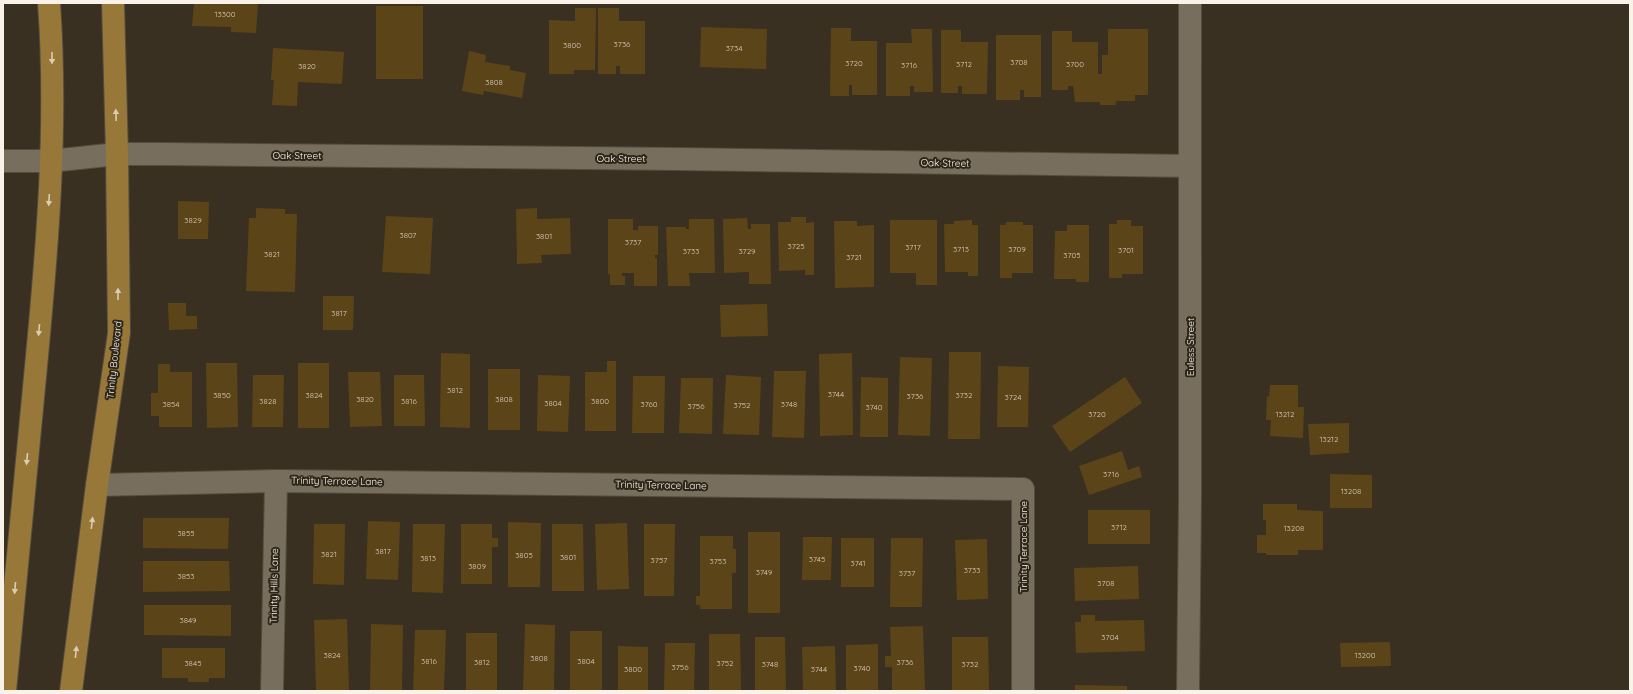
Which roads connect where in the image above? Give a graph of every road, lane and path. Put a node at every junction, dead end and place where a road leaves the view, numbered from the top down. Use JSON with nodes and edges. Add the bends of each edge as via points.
{"nodes":[{"id":1,"x":49,"y":3,"type":"edge"},
{"id":2,"x":113,"y":3,"type":"edge"},
{"id":3,"x":1190,"y":3,"type":"edge"},
{"id":4,"x":117,"y":154,"type":"junction"},
{"id":5,"x":3,"y":161,"type":"edge"},
{"id":6,"x":52,"y":161,"type":"junction"},
{"id":7,"x":1190,"y":166,"type":"junction"},
{"id":8,"x":276,"y":481,"type":"junction"},
{"id":9,"x":97,"y":484,"type":"junction"},
{"id":10,"x":5,"y":691,"type":"edge"},
{"id":11,"x":72,"y":691,"type":"edge"},
{"id":12,"x":272,"y":691,"type":"edge"},
{"id":13,"x":1023,"y":691,"type":"edge"},
{"id":14,"x":1188,"y":691,"type":"edge"}],
"edges":[{"from":1,"to":6,"type":"main road","one_way":true,"via":[[52,52]]},
{"from":4,"to":2,"type":"main road","name":"Trinity Boulevard","one_way":true},
{"from":3,"to":7,"type":"street","name":"Euless Street"},
{"from":4,"to":6,"type":"street","name":"Oak Street"},
{"from":4,"to":7,"type":"street","name":"Oak Street"},
{"from":9,"to":4,"type":"main road","name":"Trinity Boulevard","one_way":true,"via":[[118,333]]},
{"from":5,"to":6,"type":"street","name":"Oak Street"},
{"from":6,"to":10,"type":"main road","one_way":true,"via":[[47,252]]},
{"from":7,"to":14,"type":"street","name":"Euless Street"},
{"from":8,"to":9,"type":"street","name":"Trinity Terrace Lane"},
{"from":8,"to":12,"type":"street","name":"Trinity Hills Lane"},
{"from":8,"to":13,"type":"street","name":"Trinity Terrace Lane","via":[[1023,489]]},
{"from":11,"to":9,"type":"main road","name":"Trinity Boulevard","one_way":true}]}
